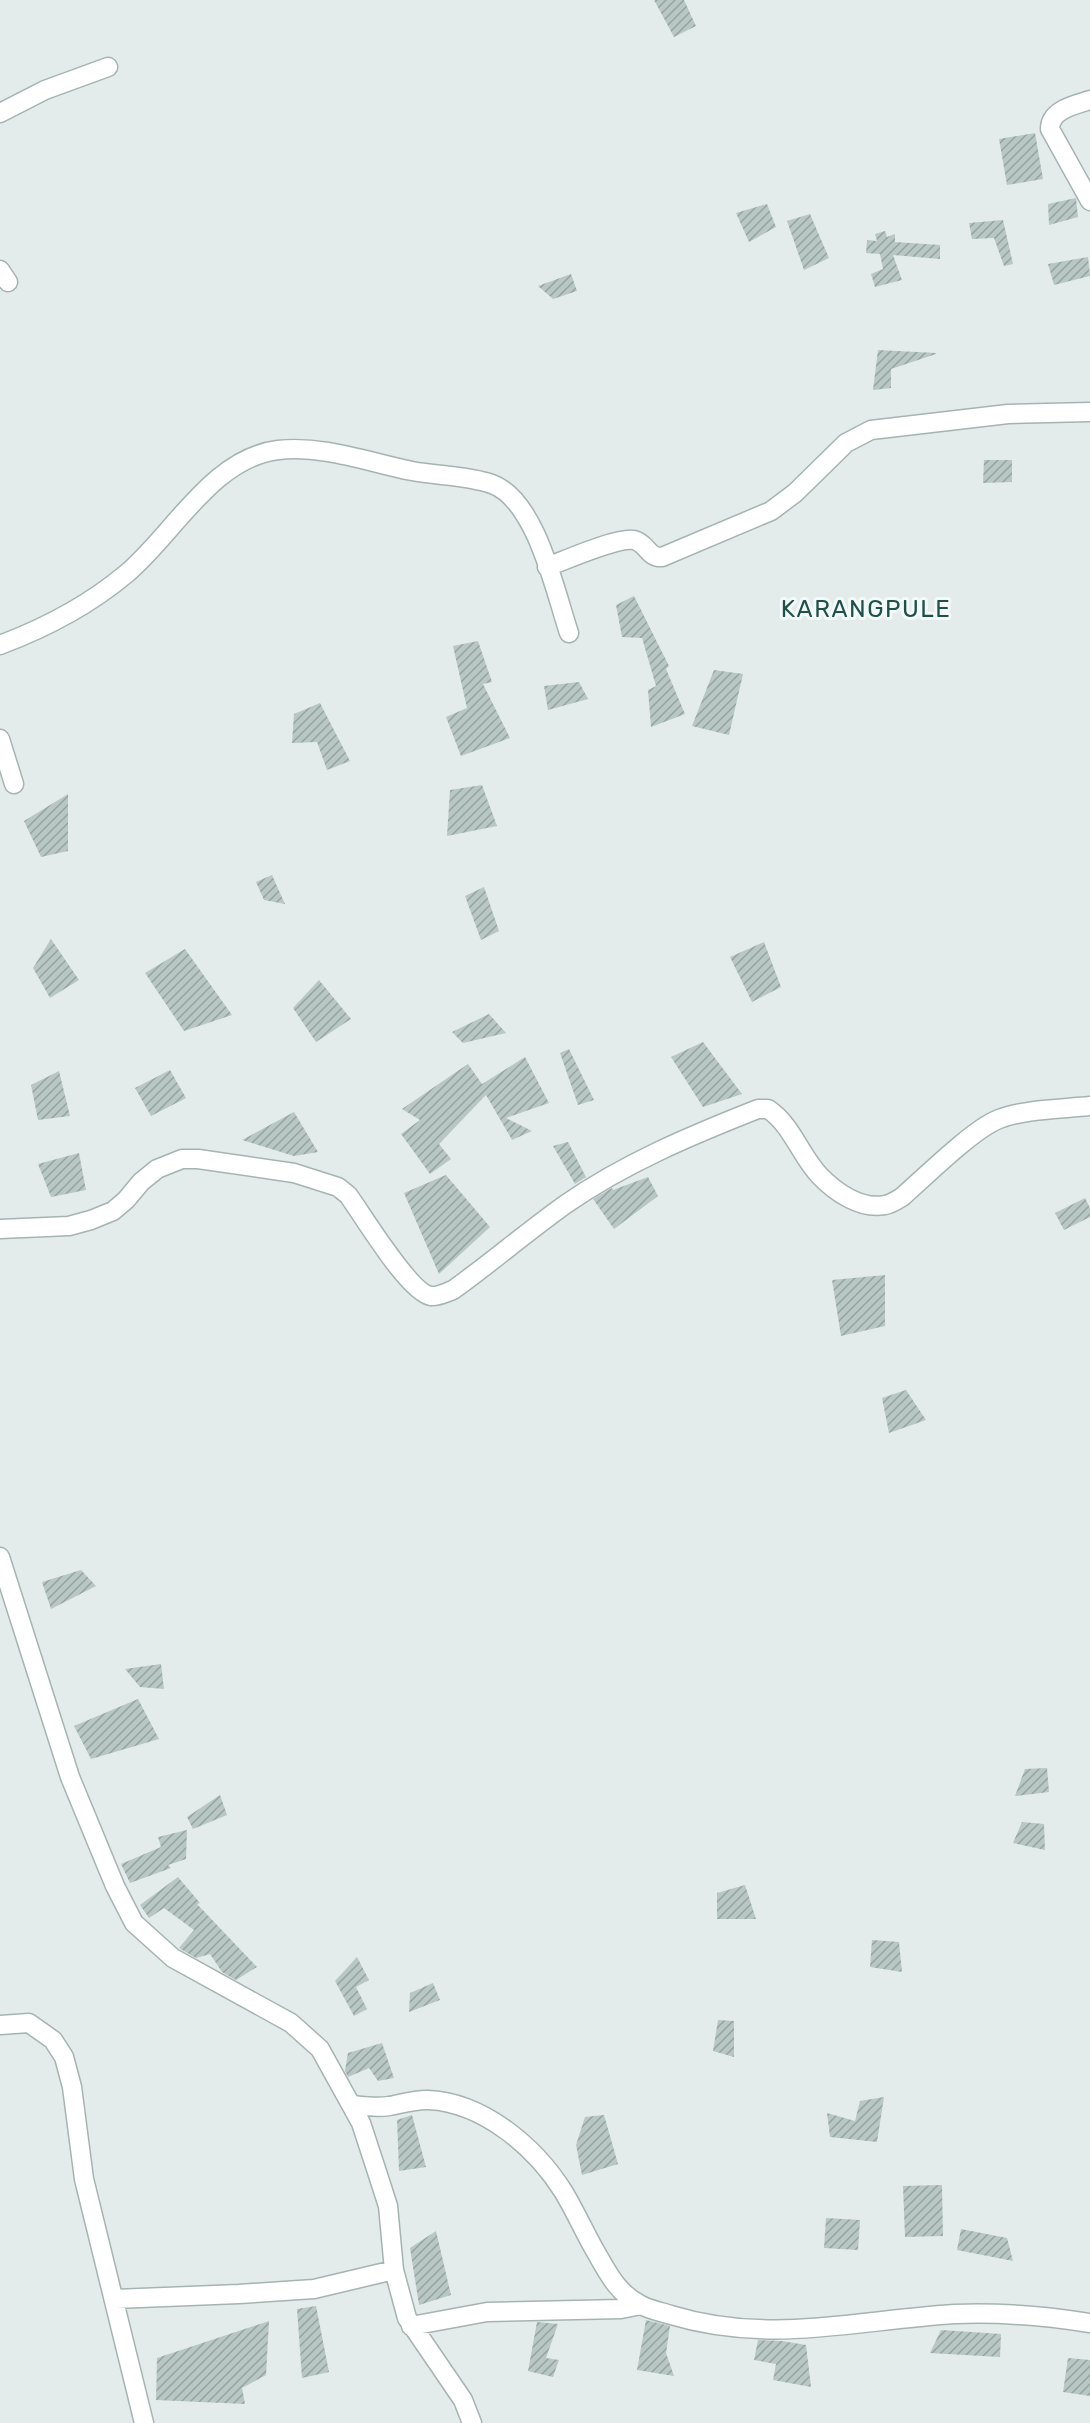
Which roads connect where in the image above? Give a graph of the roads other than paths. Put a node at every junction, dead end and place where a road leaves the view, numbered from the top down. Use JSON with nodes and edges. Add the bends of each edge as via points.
{"nodes":[{"id":1,"x":108,"y":67,"type":"dead end"},
{"id":2,"x":1090,"y":100,"type":"edge"},
{"id":3,"x":0,"y":112,"type":"edge"},
{"id":4,"x":1090,"y":201,"type":"edge"},
{"id":5,"x":1090,"y":412,"type":"edge"},
{"id":6,"x":547,"y":567,"type":"junction"},
{"id":7,"x":569,"y":633,"type":"dead end"},
{"id":8,"x":0,"y":645,"type":"edge"},
{"id":9,"x":0,"y":739,"type":"edge"},
{"id":10,"x":14,"y":784,"type":"dead end"},
{"id":11,"x":1090,"y":1106,"type":"edge"},
{"id":12,"x":0,"y":1229,"type":"edge"},
{"id":13,"x":0,"y":1559,"type":"edge"},
{"id":14,"x":0,"y":2025,"type":"edge"},
{"id":15,"x":352,"y":2105,"type":"junction"},
{"id":16,"x":394,"y":2270,"type":"junction"},
{"id":17,"x":114,"y":2299,"type":"junction"},
{"id":18,"x":641,"y":2305,"type":"junction"},
{"id":19,"x":1090,"y":2323,"type":"edge"},
{"id":20,"x":411,"y":2326,"type":"junction"},
{"id":21,"x":144,"y":2423,"type":"edge"},
{"id":22,"x":472,"y":2423,"type":"edge"}],
"edges":[{"from":1,"to":3,"type":"street"},
{"from":2,"to":4,"type":"street","via":[[1056,114],[1050,123]]},
{"from":5,"to":6,"type":"street","via":[[1008,414],[871,430],[846,443],[788,498],[752,520],[662,557],[652,555],[639,542],[625,540]]},
{"from":6,"to":7,"type":"street"},
{"from":6,"to":8,"type":"street","via":[[521,508],[510,494],[494,485],[474,478],[428,474],[324,452],[276,450],[245,460],[221,476],[126,574],[80,608]]},
{"from":9,"to":10,"type":"street"},
{"from":11,"to":12,"type":"street","via":[[997,1120],[902,1197],[888,1205],[875,1206],[852,1201],[819,1176],[779,1117],[768,1108],[758,1109],[669,1146],[603,1181],[566,1204],[453,1290],[431,1296],[420,1292],[405,1276],[348,1195],[338,1187],[294,1173],[182,1160],[158,1169],[113,1211],[91,1221],[69,1226]]},
{"from":13,"to":15,"type":"street","via":[[70,1777],[134,1923],[173,1958],[291,2023],[320,2049]]},
{"from":14,"to":17,"type":"street","via":[[29,2023],[53,2040],[64,2057],[72,2087],[84,2179]]},
{"from":15,"to":16,"type":"street","via":[[388,2206]]},
{"from":15,"to":18,"type":"street","via":[[386,2107],[428,2099],[464,2107],[490,2119],[546,2168],[608,2276]]},
{"from":16,"to":17,"type":"street","via":[[314,2289]]},
{"from":16,"to":20,"type":"street"},
{"from":17,"to":21,"type":"street"},
{"from":18,"to":19,"type":"street","via":[[699,2323],[744,2329],[814,2329],[955,2314],[1035,2314]]},
{"from":18,"to":20,"type":"street","via":[[621,2309],[487,2312]]},
{"from":20,"to":22,"type":"street","via":[[463,2400]]}]}
